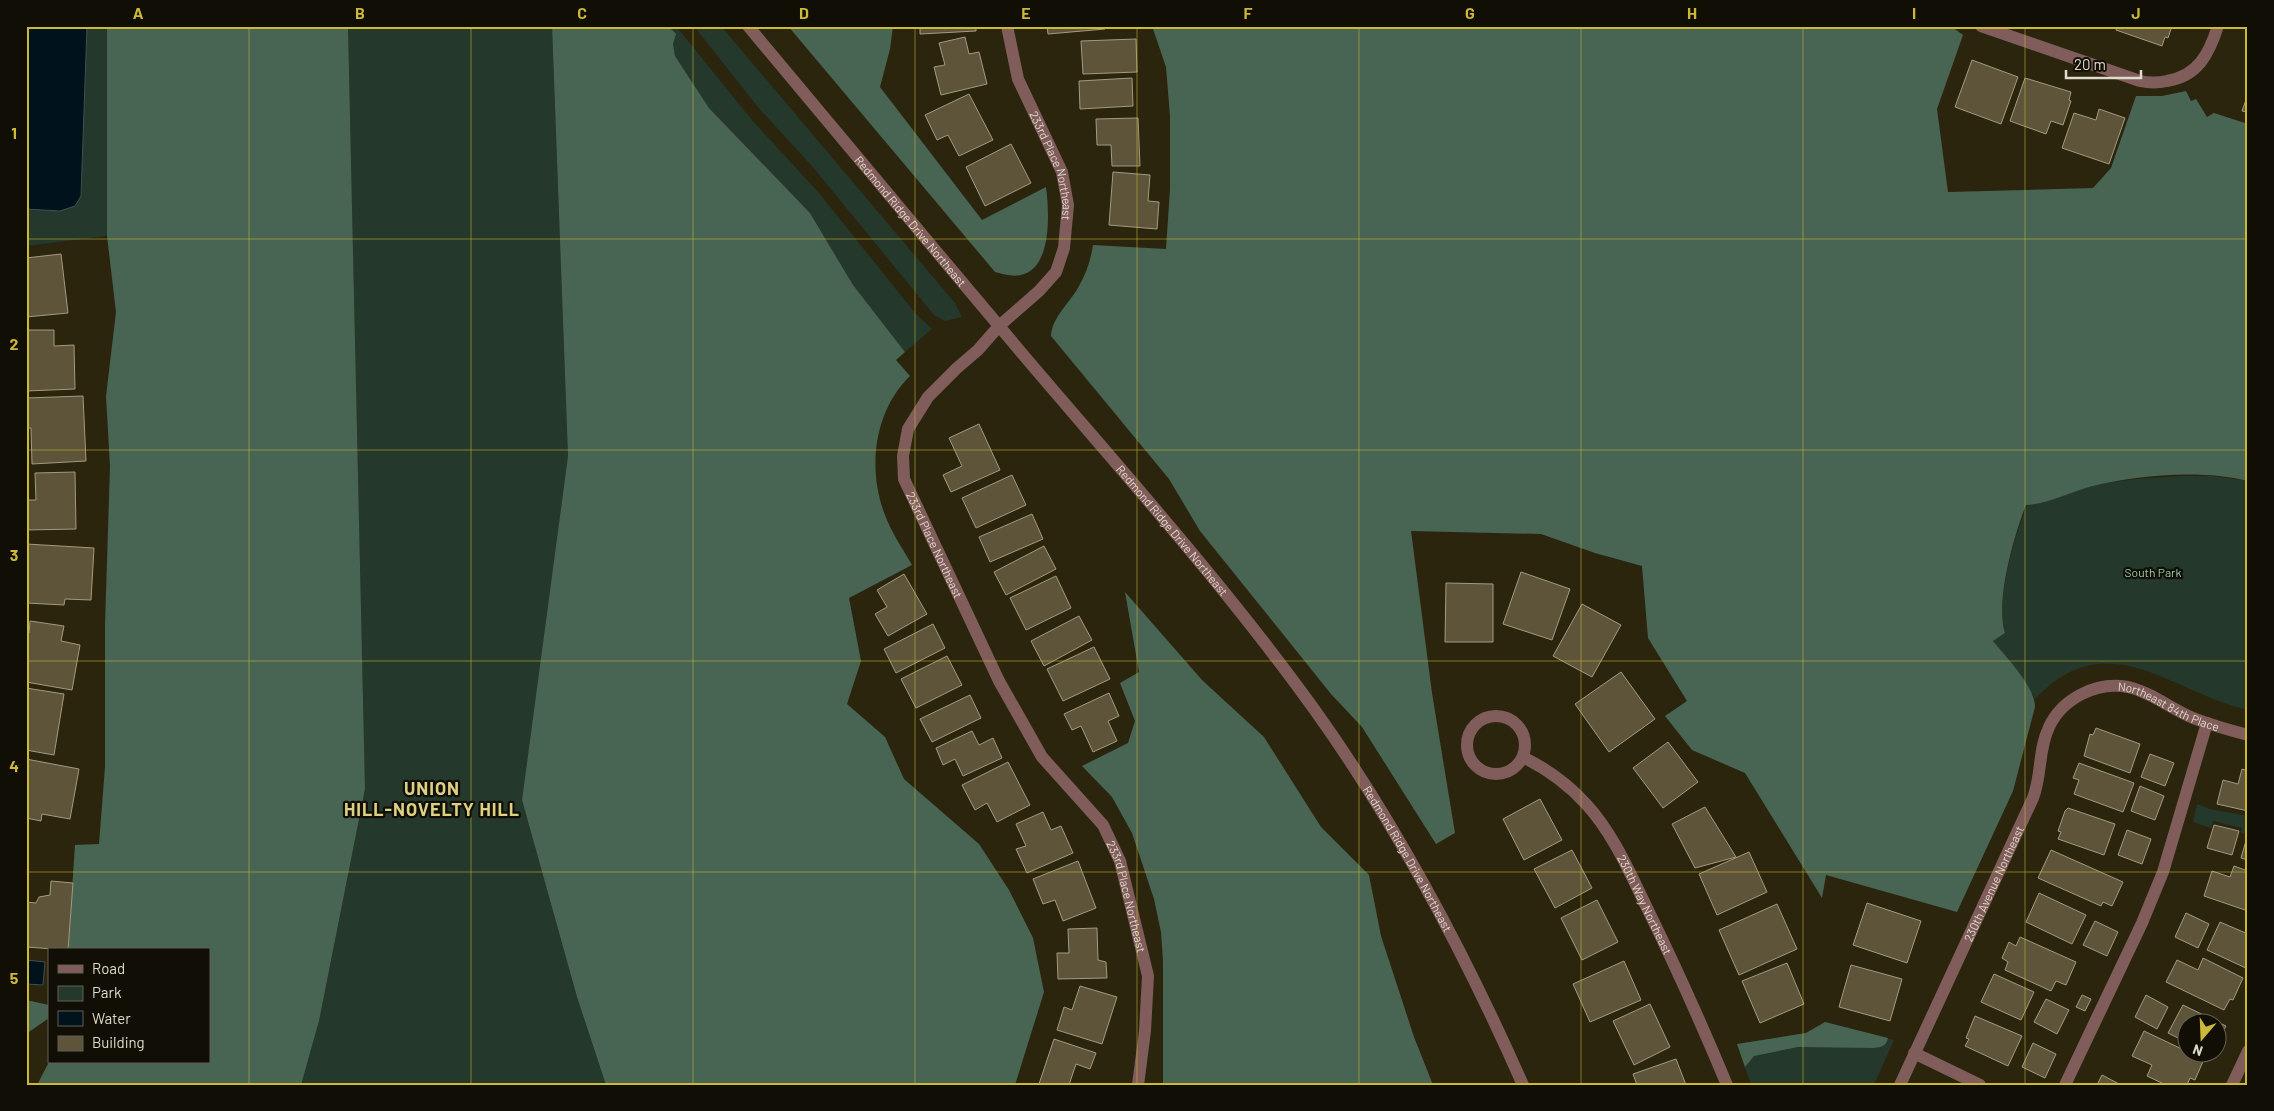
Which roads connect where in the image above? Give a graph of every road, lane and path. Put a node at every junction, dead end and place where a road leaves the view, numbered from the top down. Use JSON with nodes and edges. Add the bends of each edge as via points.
{"nodes":[{"id":1,"x":748,"y":26,"type":"edge"},
{"id":2,"x":1007,"y":26,"type":"edge"},
{"id":3,"x":1981,"y":26,"type":"edge"},
{"id":4,"x":2218,"y":26,"type":"edge"},
{"id":5,"x":999,"y":326,"type":"junction"},
{"id":6,"x":2088,"y":691,"type":"joint"},
{"id":7,"x":2207,"y":723,"type":"junction"},
{"id":8,"x":2248,"y":735,"type":"edge"},
{"id":9,"x":1523,"y":757,"type":"junction"},
{"id":10,"x":2248,"y":1051,"type":"edge"},
{"id":11,"x":1914,"y":1053,"type":"junction"},
{"id":12,"x":1138,"y":1085,"type":"edge"},
{"id":13,"x":1523,"y":1085,"type":"edge"},
{"id":14,"x":1727,"y":1085,"type":"edge"},
{"id":15,"x":1900,"y":1085,"type":"edge"},
{"id":16,"x":1980,"y":1085,"type":"edge"},
{"id":17,"x":2065,"y":1085,"type":"edge"},
{"id":18,"x":2232,"y":1085,"type":"edge"}],
"edges":[{"from":1,"to":5,"type":"street","name":"Redmond Ridge Drive Northeast"},
{"from":2,"to":5,"type":"street","name":"233rd Place Northeast","via":[[1018,79],[1062,172],[1068,205],[1064,248],[1056,272]]},
{"from":3,"to":4,"type":"street","via":[[2147,82],[2168,81],[2187,75],[2204,59]]},
{"from":5,"to":12,"type":"street","name":"233rd Place Northeast","via":[[928,397],[908,429],[903,456],[904,479],[999,681],[1042,757],[1103,825],[1120,861],[1148,976],[1146,1031]]},
{"from":5,"to":13,"type":"street","name":"Redmond Ridge Drive Northeast","via":[[1244,615],[1316,711],[1408,855],[1456,940]]},
{"from":6,"to":7,"type":"street","name":"Northeast 84th Place","via":[[2128,687]]},
{"from":6,"to":11,"type":"street","name":"230th Avenue Northeast","via":[[2065,703],[2049,728],[2043,742],[2033,798]]},
{"from":7,"to":8,"type":"street","name":"Northeast 84th Place"},
{"from":7,"to":17,"type":"street","via":[[2163,872]]},
{"from":9,"to":9,"type":"street","via":[[1524,736],[1512,721],[1503,716],[1484,718],[1470,730],[1467,749],[1475,766],[1483,771],[1492,774],[1511,770]]},
{"from":9,"to":14,"type":"street","name":"230th Way Northeast","via":[[1569,786],[1588,805],[1606,831],[1626,864],[1684,985]]},
{"from":10,"to":18,"type":"street"},
{"from":11,"to":15,"type":"street","name":"230th Avenue Northeast"},
{"from":11,"to":16,"type":"street"}]}
